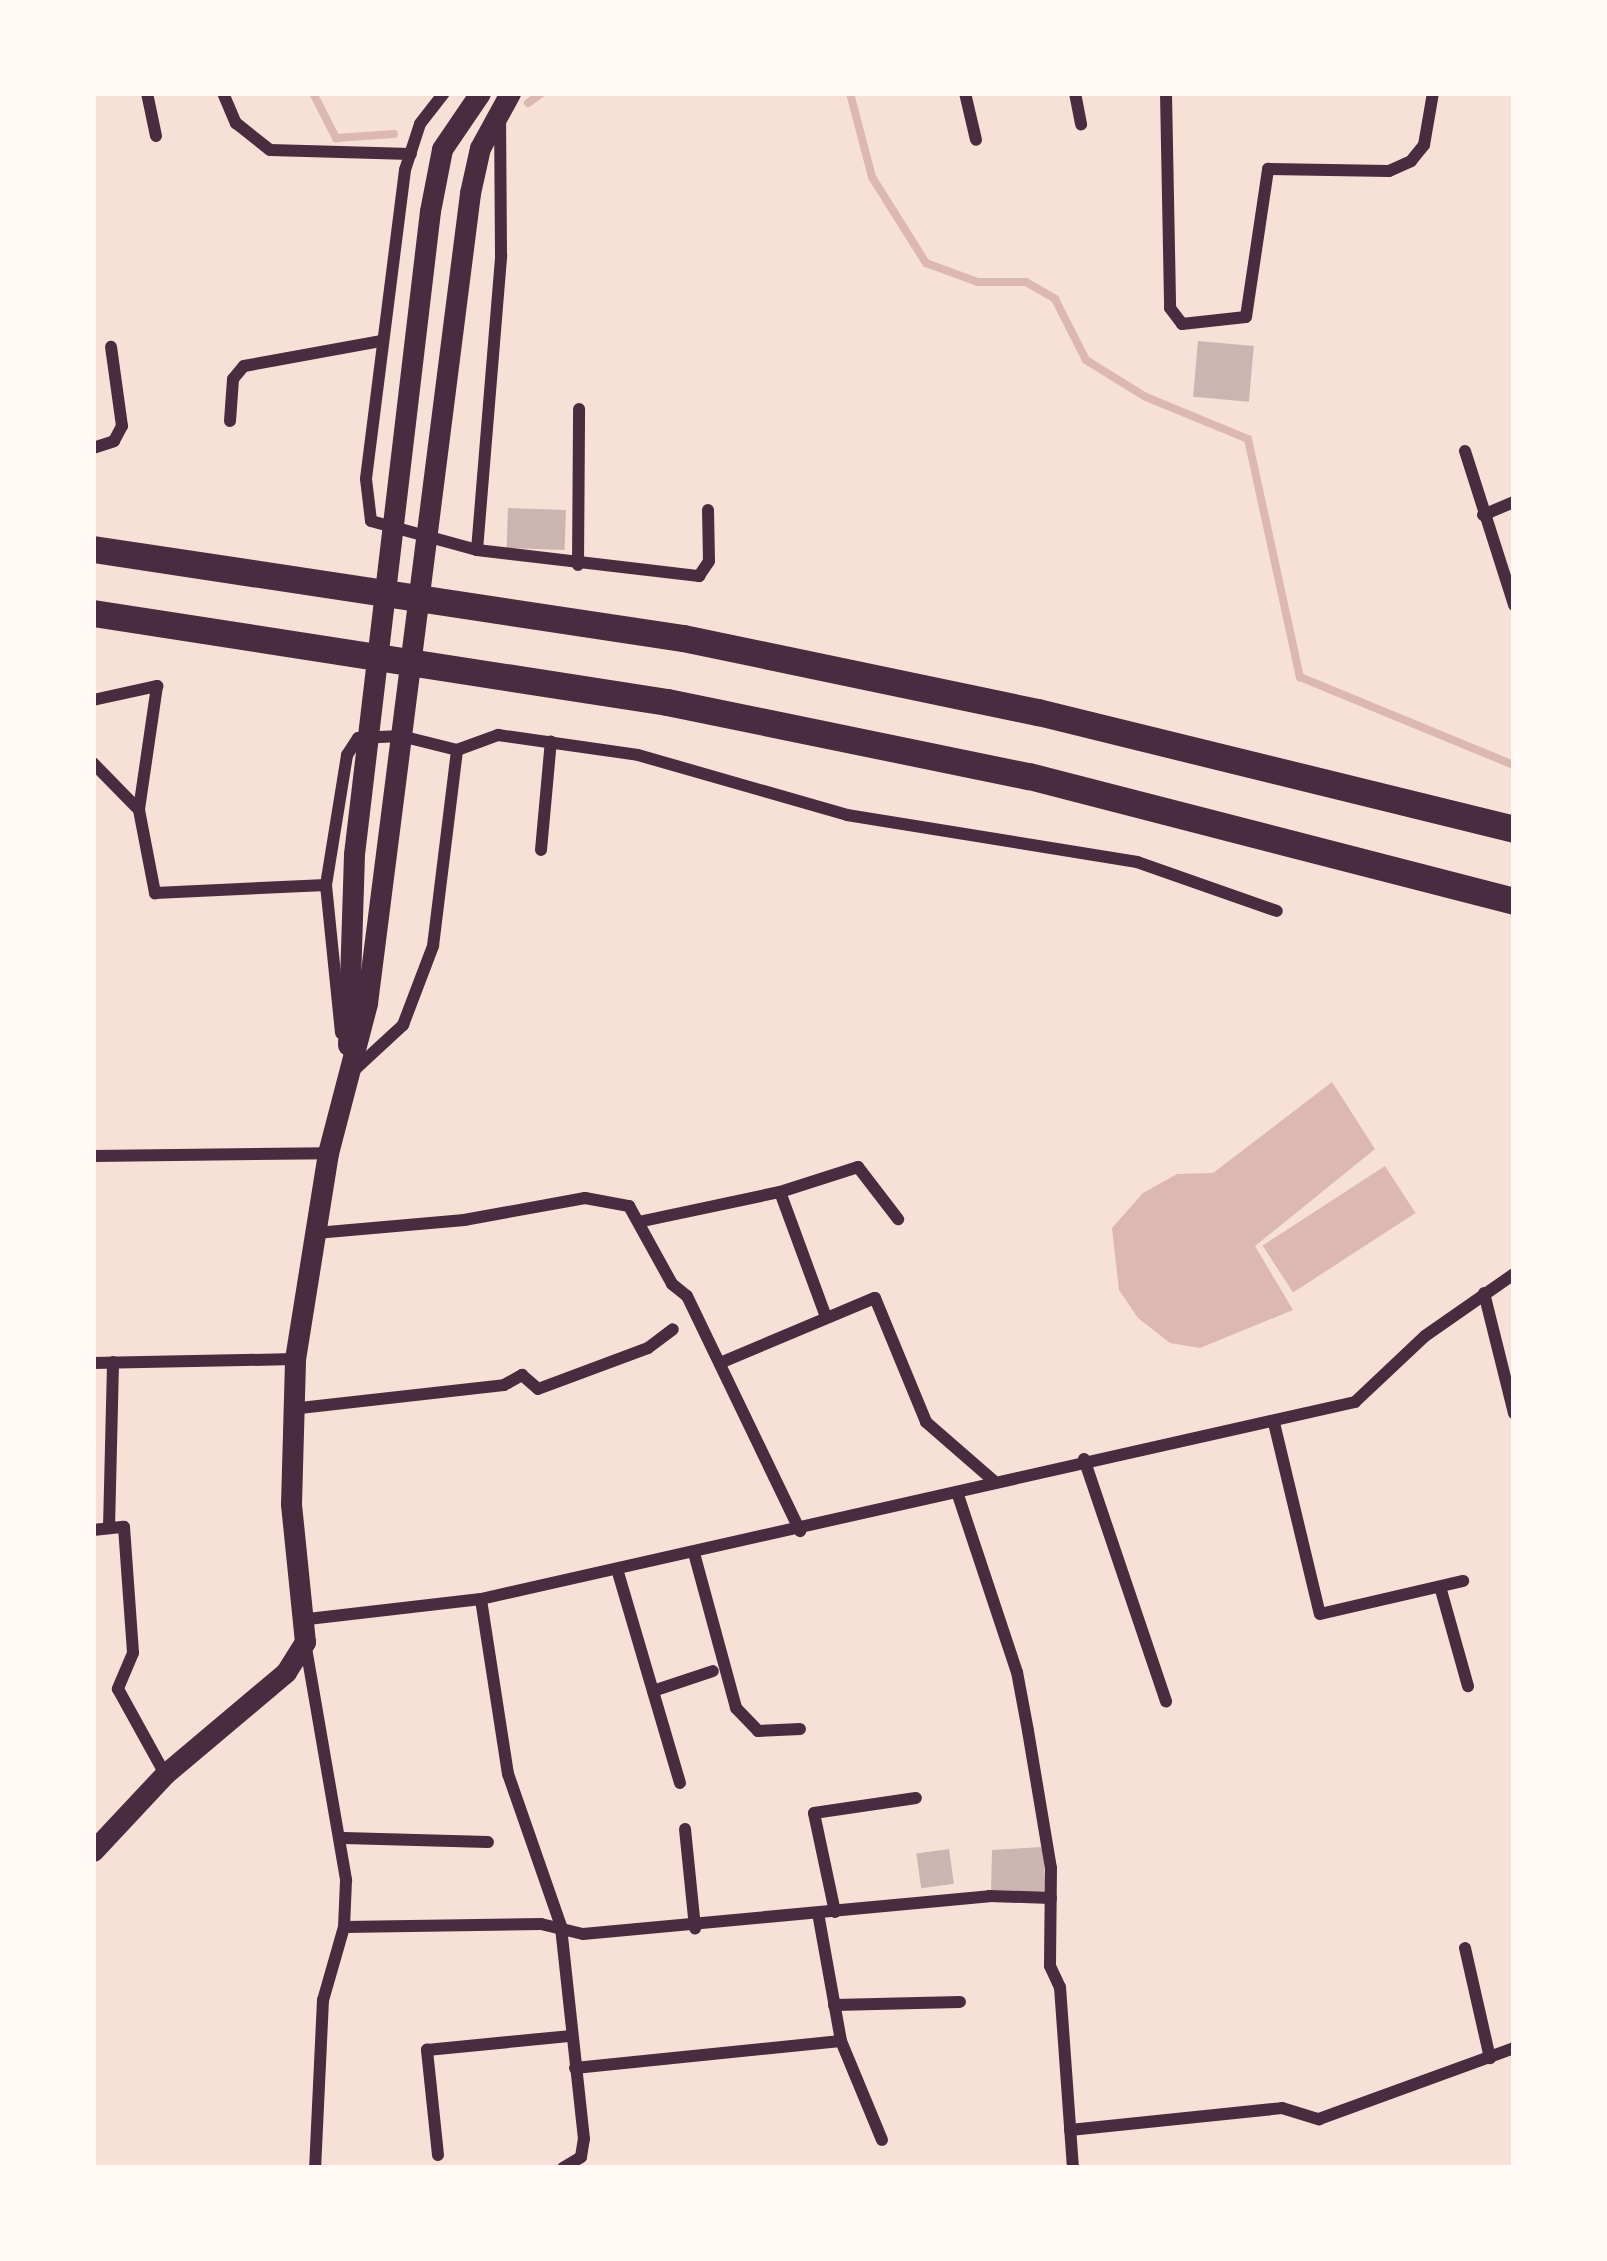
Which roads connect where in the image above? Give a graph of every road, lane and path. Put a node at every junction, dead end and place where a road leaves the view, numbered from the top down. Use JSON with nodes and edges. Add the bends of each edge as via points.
{"nodes":[{"id":1,"x":146,"y":93,"type":"edge"},
{"id":2,"x":224,"y":93,"type":"edge"},
{"id":3,"x":444,"y":93,"type":"edge"},
{"id":4,"x":480,"y":93,"type":"edge"},
{"id":5,"x":964,"y":93,"type":"edge"},
{"id":6,"x":1075,"y":93,"type":"edge"},
{"id":7,"x":1166,"y":93,"type":"edge"},
{"id":8,"x":1433,"y":93,"type":"edge"},
{"id":9,"x":506,"y":103,"type":"edge"},
{"id":10,"x":1081,"y":124,"type":"dead end"},
{"id":11,"x":156,"y":136,"type":"dead end"},
{"id":12,"x":976,"y":140,"type":"dead end"},
{"id":13,"x":411,"y":154,"type":"junction"},
{"id":14,"x":382,"y":341,"type":"junction"},
{"id":15,"x":111,"y":347,"type":"dead end"},
{"id":16,"x":579,"y":410,"type":"dead end"},
{"id":17,"x":230,"y":422,"type":"dead end"},
{"id":18,"x":93,"y":448,"type":"edge"},
{"id":19,"x":1465,"y":451,"type":"dead end"},
{"id":20,"x":1514,"y":502,"type":"edge"},
{"id":21,"x":707,"y":510,"type":"dead end"},
{"id":22,"x":1483,"y":515,"type":"junction"},
{"id":23,"x":93,"y":549,"type":"edge"},
{"id":24,"x":477,"y":550,"type":"junction"},
{"id":25,"x":578,"y":565,"type":"junction"},
{"id":26,"x":1514,"y":605,"type":"edge"},
{"id":27,"x":93,"y":613,"type":"edge"},
{"id":28,"x":93,"y":700,"type":"edge"},
{"id":29,"x":551,"y":741,"type":"junction"},
{"id":30,"x":457,"y":750,"type":"junction"},
{"id":31,"x":93,"y":763,"type":"edge"},
{"id":32,"x":139,"y":810,"type":"junction"},
{"id":33,"x":1514,"y":829,"type":"edge"},
{"id":34,"x":541,"y":850,"type":"dead end"},
{"id":35,"x":326,"y":884,"type":"junction"},
{"id":36,"x":1514,"y":901,"type":"edge"},
{"id":37,"x":1277,"y":911,"type":"dead end"},
{"id":38,"x":348,"y":1075,"type":"junction"},
{"id":39,"x":328,"y":1153,"type":"junction"},
{"id":40,"x":93,"y":1156,"type":"edge"},
{"id":41,"x":780,"y":1192,"type":"junction"},
{"id":42,"x":898,"y":1219,"type":"dead end"},
{"id":43,"x":643,"y":1221,"type":"junction"},
{"id":44,"x":316,"y":1233,"type":"junction"},
{"id":45,"x":1514,"y":1274,"type":"edge"},
{"id":46,"x":1484,"y":1293,"type":"junction"},
{"id":47,"x":826,"y":1316,"type":"junction"},
{"id":48,"x":674,"y":1329,"type":"dead end"},
{"id":49,"x":295,"y":1359,"type":"junction"},
{"id":50,"x":113,"y":1362,"type":"junction"},
{"id":51,"x":93,"y":1363,"type":"edge"},
{"id":52,"x":720,"y":1363,"type":"junction"},
{"id":53,"x":291,"y":1409,"type":"junction"},
{"id":54,"x":1514,"y":1413,"type":"edge"},
{"id":55,"x":1274,"y":1423,"type":"junction"},
{"id":56,"x":1084,"y":1459,"type":"junction"},
{"id":57,"x":995,"y":1482,"type":"junction"},
{"id":58,"x":957,"y":1492,"type":"junction"},
{"id":59,"x":109,"y":1528,"type":"junction"},
{"id":60,"x":93,"y":1530,"type":"edge"},
{"id":61,"x":800,"y":1531,"type":"junction"},
{"id":62,"x":694,"y":1553,"type":"junction"},
{"id":63,"x":617,"y":1568,"type":"junction"},
{"id":64,"x":1463,"y":1581,"type":"dead end"},
{"id":65,"x":1441,"y":1590,"type":"junction"},
{"id":66,"x":481,"y":1599,"type":"junction"},
{"id":67,"x":307,"y":1630,"type":"junction"},
{"id":68,"x":713,"y":1671,"type":"dead end"},
{"id":69,"x":1468,"y":1686,"type":"dead end"},
{"id":70,"x":653,"y":1691,"type":"junction"},
{"id":71,"x":1166,"y":1701,"type":"dead end"},
{"id":72,"x":800,"y":1729,"type":"dead end"},
{"id":73,"x":165,"y":1774,"type":"junction"},
{"id":74,"x":680,"y":1784,"type":"dead end"},
{"id":75,"x":916,"y":1798,"type":"dead end"},
{"id":76,"x":685,"y":1829,"type":"dead end"},
{"id":77,"x":344,"y":1838,"type":"junction"},
{"id":78,"x":488,"y":1841,"type":"dead end"},
{"id":79,"x":93,"y":1851,"type":"edge"},
{"id":80,"x":1051,"y":1898,"type":"junction"},
{"id":81,"x":835,"y":1912,"type":"junction"},
{"id":82,"x":818,"y":1913,"type":"junction"},
{"id":83,"x":561,"y":1926,"type":"junction"},
{"id":84,"x":344,"y":1927,"type":"junction"},
{"id":85,"x":695,"y":1928,"type":"junction"},
{"id":86,"x":1465,"y":1948,"type":"dead end"},
{"id":87,"x":960,"y":2002,"type":"dead end"},
{"id":88,"x":835,"y":2006,"type":"junction"},
{"id":89,"x":571,"y":2036,"type":"junction"},
{"id":90,"x":841,"y":2041,"type":"junction"},
{"id":91,"x":1514,"y":2048,"type":"edge"},
{"id":92,"x":1490,"y":2058,"type":"junction"},
{"id":93,"x":575,"y":2068,"type":"junction"},
{"id":94,"x":1070,"y":2130,"type":"junction"},
{"id":95,"x":882,"y":2140,"type":"dead end"},
{"id":96,"x":438,"y":2155,"type":"dead end"},
{"id":97,"x":315,"y":2168,"type":"edge"},
{"id":98,"x":562,"y":2168,"type":"edge"},
{"id":99,"x":1073,"y":2168,"type":"edge"}],
"edges":[{"from":1,"to":11,"type":"street"},
{"from":2,"to":13,"type":"street","via":[[236,123],[270,150]]},
{"from":3,"to":13,"type":"street"},
{"from":4,"to":38,"type":"main road","via":[[442,149],[435,175],[354,854]]},
{"from":5,"to":12,"type":"street"},
{"from":6,"to":10,"type":"street"},
{"from":7,"to":8,"type":"street","via":[[1170,308],[1183,324],[1246,317],[1268,169],[1389,171],[1411,161],[1424,145]]},
{"from":9,"to":24,"type":"street"},
{"from":9,"to":38,"type":"main road","via":[[480,148],[470,193],[367,1004]]},
{"from":13,"to":14,"type":"street"},
{"from":14,"to":17,"type":"street","via":[[244,366],[233,379]]},
{"from":14,"to":24,"type":"street","via":[[366,479],[371,521]]},
{"from":15,"to":18,"type":"street","via":[[122,426],[114,442]]},
{"from":16,"to":25,"type":"street"},
{"from":19,"to":22,"type":"street"},
{"from":20,"to":22,"type":"street"},
{"from":21,"to":25,"type":"street","via":[[709,561],[700,576]]},
{"from":22,"to":26,"type":"street"},
{"from":23,"to":33,"type":"highway","via":[[683,638],[1038,712]]},
{"from":24,"to":25,"type":"street"},
{"from":27,"to":36,"type":"highway","via":[[667,702],[1029,776]]},
{"from":28,"to":32,"type":"street","via":[[157,686]]},
{"from":29,"to":30,"type":"street","via":[[498,735]]},
{"from":29,"to":34,"type":"street"},
{"from":29,"to":37,"type":"street","via":[[701,768],[847,815],[1137,862]]},
{"from":30,"to":35,"type":"street","via":[[400,736],[358,738],[347,755]]},
{"from":30,"to":38,"type":"street","via":[[434,946],[403,1025]]},
{"from":31,"to":32,"type":"street"},
{"from":32,"to":35,"type":"street","via":[[158,894]]},
{"from":35,"to":38,"type":"street"},
{"from":38,"to":39,"type":"main road"},
{"from":39,"to":40,"type":"street"},
{"from":39,"to":44,"type":"main road"},
{"from":41,"to":42,"type":"street","via":[[858,1167]]},
{"from":41,"to":43,"type":"street"},
{"from":41,"to":47,"type":"street"},
{"from":43,"to":44,"type":"street","via":[[611,1196]]},
{"from":43,"to":52,"type":"street"},
{"from":44,"to":49,"type":"main road"},
{"from":45,"to":46,"type":"street"},
{"from":46,"to":54,"type":"street"},
{"from":46,"to":55,"type":"street","via":[[1425,1336],[1377,1389]]},
{"from":47,"to":52,"type":"street"},
{"from":47,"to":57,"type":"street","via":[[875,1298],[926,1421]]},
{"from":48,"to":53,"type":"street","via":[[632,1355],[536,1389],[522,1376]]},
{"from":49,"to":50,"type":"street"},
{"from":49,"to":53,"type":"main road"},
{"from":50,"to":51,"type":"street"},
{"from":50,"to":59,"type":"street"},
{"from":52,"to":61,"type":"street"},
{"from":53,"to":67,"type":"main road","via":[[291,1504]]},
{"from":55,"to":56,"type":"street"},
{"from":55,"to":65,"type":"street","via":[[1320,1614]]},
{"from":56,"to":57,"type":"street"},
{"from":56,"to":71,"type":"street"},
{"from":57,"to":58,"type":"street"},
{"from":58,"to":61,"type":"street"},
{"from":58,"to":80,"type":"street","via":[[1017,1672]]},
{"from":59,"to":60,"type":"street"},
{"from":59,"to":73,"type":"street","via":[[124,1527],[133,1653],[118,1689]]},
{"from":61,"to":62,"type":"street"},
{"from":62,"to":63,"type":"street"},
{"from":62,"to":72,"type":"street","via":[[736,1708],[758,1731]]},
{"from":63,"to":66,"type":"street"},
{"from":63,"to":70,"type":"street"},
{"from":64,"to":65,"type":"street"},
{"from":65,"to":69,"type":"street"},
{"from":66,"to":67,"type":"street"},
{"from":66,"to":83,"type":"street","via":[[508,1774]]},
{"from":67,"to":73,"type":"main road","via":[[272,1686]]},
{"from":67,"to":77,"type":"street"},
{"from":68,"to":70,"type":"street"},
{"from":70,"to":74,"type":"street"},
{"from":73,"to":79,"type":"main road"},
{"from":75,"to":81,"type":"street","via":[[814,1814]]},
{"from":76,"to":85,"type":"street"},
{"from":77,"to":78,"type":"street"},
{"from":77,"to":84,"type":"street"},
{"from":80,"to":81,"type":"street"},
{"from":80,"to":94,"type":"street","via":[[1050,1966],[1060,1987]]},
{"from":81,"to":82,"type":"street"},
{"from":82,"to":85,"type":"street"},
{"from":82,"to":88,"type":"street"},
{"from":83,"to":84,"type":"street"},
{"from":83,"to":85,"type":"street","via":[[583,1934]]},
{"from":83,"to":89,"type":"street"},
{"from":84,"to":97,"type":"street","via":[[323,2000]]},
{"from":86,"to":92,"type":"street"},
{"from":87,"to":88,"type":"street"},
{"from":88,"to":90,"type":"street"},
{"from":89,"to":93,"type":"street"},
{"from":89,"to":96,"type":"street","via":[[427,2050]]},
{"from":90,"to":93,"type":"street"},
{"from":90,"to":95,"type":"street"},
{"from":91,"to":92,"type":"street"},
{"from":92,"to":94,"type":"street","via":[[1319,2119],[1282,2108]]},
{"from":93,"to":98,"type":"street","via":[[584,2151]]},
{"from":94,"to":99,"type":"street"}]}
